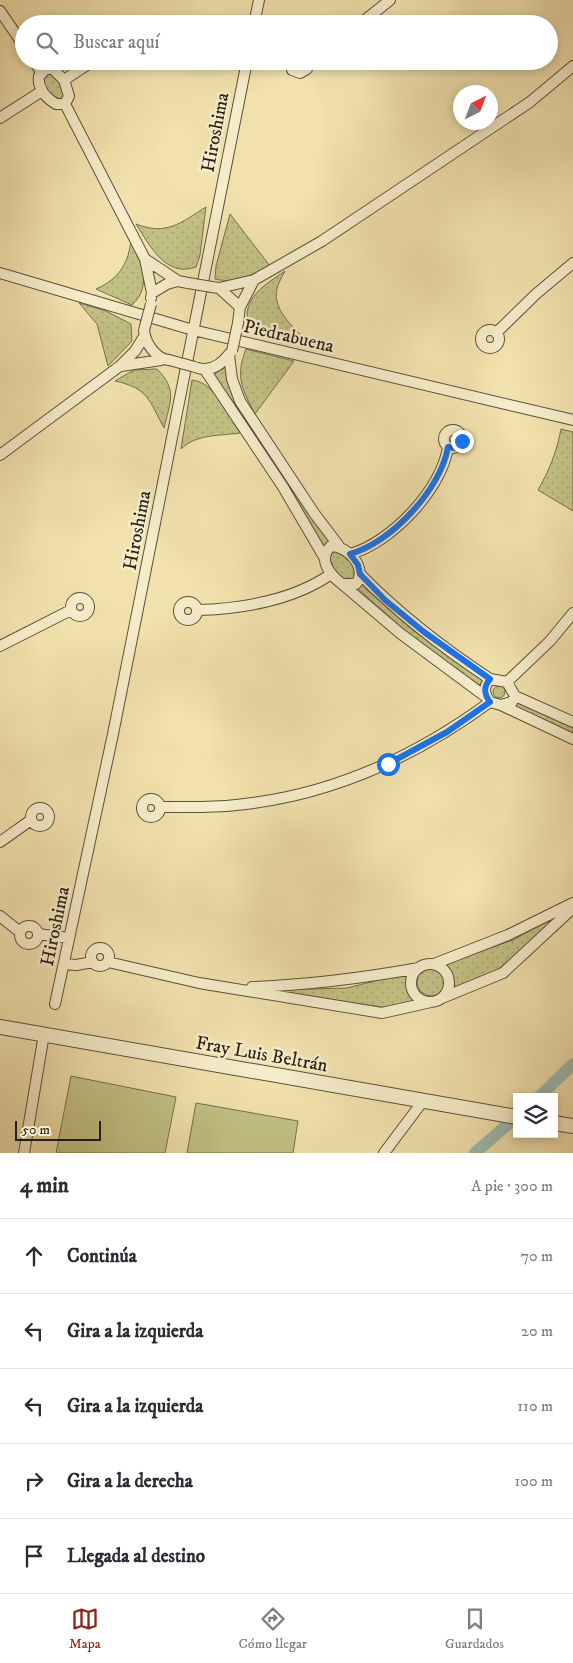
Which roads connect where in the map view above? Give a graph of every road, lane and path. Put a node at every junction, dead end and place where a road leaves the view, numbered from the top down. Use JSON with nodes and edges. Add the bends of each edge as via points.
{"nodes":[{"id":1,"x":259,"y":0,"type":"edge"},
{"id":2,"x":390,"y":0,"type":"edge"},
{"id":3,"x":0,"y":10,"type":"edge"},
{"id":4,"x":256,"y":15,"type":"edge"},
{"id":5,"x":371,"y":15,"type":"edge"},
{"id":6,"x":15,"y":32,"type":"edge"},
{"id":7,"x":573,"y":66,"type":"edge"},
{"id":8,"x":49,"y":70,"type":"edge"},
{"id":9,"x":54,"y":70,"type":"edge"},
{"id":10,"x":79,"y":70,"type":"edge"},
{"id":11,"x":245,"y":70,"type":"edge"},
{"id":12,"x":292,"y":70,"type":"edge"},
{"id":13,"x":305,"y":70,"type":"edge"},
{"id":14,"x":41,"y":72,"type":"joint"},
{"id":15,"x":64,"y":80,"type":"junction"},
{"id":16,"x":42,"y":91,"type":"junction"},
{"id":17,"x":65,"y":104,"type":"junction"},
{"id":18,"x":0,"y":118,"type":"edge"},
{"id":19,"x":145,"y":260,"type":"junction"},
{"id":20,"x":573,"y":263,"type":"edge"},
{"id":21,"x":0,"y":273,"type":"edge"},
{"id":22,"x":254,"y":280,"type":"junction"},
{"id":23,"x":183,"y":282,"type":"junction"},
{"id":24,"x":215,"y":288,"type":"junction"},
{"id":25,"x":151,"y":299,"type":"junction"},
{"id":26,"x":240,"y":308,"type":"junction"},
{"id":27,"x":193,"y":330,"type":"junction"},
{"id":28,"x":144,"y":333,"type":"junction"},
{"id":29,"x":496,"y":333,"type":"dead end"},
{"id":30,"x":231,"y":353,"type":"junction"},
{"id":31,"x":165,"y":360,"type":"junction"},
{"id":32,"x":120,"y":366,"type":"junction"},
{"id":33,"x":200,"y":369,"type":"junction"},
{"id":34,"x":573,"y":420,"type":"edge"},
{"id":35,"x":448,"y":447,"type":"dead end"},
{"id":36,"x":0,"y":455,"type":"edge"},
{"id":37,"x":339,"y":546,"type":"junction"},
{"id":38,"x":350,"y":554,"type":"junction"},
{"id":39,"x":324,"y":558,"type":"junction"},
{"id":40,"x":331,"y":574,"type":"junction"},
{"id":41,"x":360,"y":574,"type":"junction"},
{"id":42,"x":342,"y":584,"type":"junction"},
{"id":43,"x":71,"y":610,"type":"dead end"},
{"id":44,"x":197,"y":610,"type":"dead end"},
{"id":45,"x":573,"y":613,"type":"edge"},
{"id":46,"x":0,"y":646,"type":"edge"},
{"id":47,"x":490,"y":679,"type":"junction"},
{"id":48,"x":507,"y":682,"type":"junction"},
{"id":49,"x":515,"y":696,"type":"junction"},
{"id":50,"x":488,"y":699,"type":"junction"},
{"id":51,"x":501,"y":706,"type":"junction"},
{"id":52,"x":573,"y":722,"type":"edge"},
{"id":53,"x":573,"y":739,"type":"edge"},
{"id":54,"x":160,"y":807,"type":"dead end"},
{"id":55,"x":31,"y":820,"type":"dead end"},
{"id":56,"x":0,"y":842,"type":"edge"},
{"id":57,"x":573,"y":903,"type":"edge"},
{"id":58,"x":573,"y":908,"type":"edge"},
{"id":59,"x":0,"y":916,"type":"edge"},
{"id":60,"x":70,"y":938,"type":"junction"},
{"id":61,"x":93,"y":962,"type":"junction"},
{"id":62,"x":108,"y":962,"type":"junction"},
{"id":63,"x":64,"y":964,"type":"junction"},
{"id":64,"x":434,"y":964,"type":"junction"},
{"id":65,"x":419,"y":968,"type":"junction"},
{"id":66,"x":234,"y":987,"type":"junction"},
{"id":67,"x":442,"y":998,"type":"junction"},
{"id":68,"x":431,"y":1002,"type":"junction"},
{"id":69,"x":55,"y":1004,"type":"dead end"},
{"id":70,"x":0,"y":1026,"type":"edge"},
{"id":71,"x":44,"y":1034,"type":"junction"},
{"id":72,"x":423,"y":1101,"type":"junction"},
{"id":73,"x":513,"y":1116,"type":"edge"},
{"id":74,"x":558,"y":1124,"type":"edge"},
{"id":75,"x":573,"y":1126,"type":"edge"},
{"id":76,"x":24,"y":1153,"type":"edge"},
{"id":77,"x":384,"y":1153,"type":"edge"}],
"edges":[{"from":1,"to":4,"type":"street"},
{"from":2,"to":5,"type":"street"},
{"from":3,"to":6,"type":"street"},
{"from":7,"to":22,"type":"street","via":[[530,102],[454,154],[322,241]]},
{"from":8,"to":14,"type":"street"},
{"from":9,"to":15,"type":"street"},
{"from":10,"to":15,"type":"street"},
{"from":11,"to":27,"type":"street","name":"Hiroshima"},
{"from":12,"to":13,"type":"street","via":[[300,73]]},
{"from":14,"to":16,"type":"street","via":[[38,82]]},
{"from":15,"to":17,"type":"street","via":[[69,96]]},
{"from":16,"to":17,"type":"street","via":[[56,104]]},
{"from":16,"to":18,"type":"street"},
{"from":17,"to":19,"type":"street"},
{"from":19,"to":23,"type":"street"},
{"from":19,"to":25,"type":"street"},
{"from":20,"to":29,"type":"street"},
{"from":21,"to":27,"type":"street","name":"Piedrabuena"},
{"from":22,"to":24,"type":"street"},
{"from":22,"to":26,"type":"street"},
{"from":23,"to":24,"type":"street","bridge":true},
{"from":23,"to":25,"type":"street","via":[[167,284]]},
{"from":24,"to":26,"type":"street"},
{"from":25,"to":28,"type":"street","bridge":true},
{"from":26,"to":30,"type":"street","bridge":true},
{"from":27,"to":34,"type":"street","name":"Piedrabuena"},
{"from":27,"to":60,"type":"street","name":"Hiroshima"},
{"from":28,"to":31,"type":"street"},
{"from":28,"to":32,"type":"street","via":[[135,351]]},
{"from":30,"to":33,"type":"street","via":[[221,364]]},
{"from":30,"to":37,"type":"street","via":[[232,379],[240,401],[314,514]]},
{"from":31,"to":32,"type":"street"},
{"from":31,"to":33,"type":"street","bridge":true},
{"from":32,"to":36,"type":"street"},
{"from":33,"to":39,"type":"street","via":[[283,487]]},
{"from":35,"to":38,"type":"street","via":[[442,471],[418,505],[385,537]]},
{"from":37,"to":38,"type":"street"},
{"from":37,"to":39,"type":"street","via":[[331,546]]},
{"from":38,"to":41,"type":"street"},
{"from":39,"to":40,"type":"street"},
{"from":40,"to":42,"type":"street"},
{"from":40,"to":44,"type":"street","via":[[306,589],[275,599]]},
{"from":41,"to":42,"type":"street","via":[[356,584]]},
{"from":41,"to":47,"type":"street","via":[[424,632]]},
{"from":42,"to":50,"type":"street","via":[[401,634]]},
{"from":43,"to":46,"type":"street"},
{"from":45,"to":48,"type":"street","via":[[550,641]]},
{"from":47,"to":48,"type":"street"},
{"from":47,"to":50,"type":"street","via":[[486,684]]},
{"from":48,"to":49,"type":"street"},
{"from":49,"to":51,"type":"street","via":[[512,702]]},
{"from":49,"to":52,"type":"street"},
{"from":50,"to":51,"type":"street"},
{"from":50,"to":54,"type":"street","via":[[447,732],[419,748],[381,767],[330,786],[235,805]]},
{"from":51,"to":53,"type":"street"},
{"from":55,"to":56,"type":"street"},
{"from":57,"to":64,"type":"street","via":[[508,936]]},
{"from":58,"to":67,"type":"street","via":[[503,973]]},
{"from":59,"to":60,"type":"street","via":[[20,932],[20,938],[26,944],[34,942],[38,934]]},
{"from":60,"to":63,"type":"street","name":"Hiroshima"},
{"from":61,"to":62,"type":"street","via":[[101,966]]},
{"from":61,"to":62,"type":"street","via":[[92,954],[101,948],[108,953]]},
{"from":61,"to":63,"type":"street"},
{"from":62,"to":66,"type":"street"},
{"from":63,"to":69,"type":"street","name":"Hiroshima"},
{"from":64,"to":65,"type":"street"},
{"from":64,"to":67,"type":"street","via":[[448,975],[449,987]]},
{"from":65,"to":66,"type":"street","via":[[312,985]]},
{"from":65,"to":68,"type":"street","via":[[413,975],[412,988],[419,998]]},
{"from":66,"to":68,"type":"street","via":[[382,1013]]},
{"from":67,"to":68,"type":"street"},
{"from":70,"to":71,"type":"street","name":"Fray Luis Beltrán"},
{"from":71,"to":72,"type":"street","name":"Fray Luis Beltrán"},
{"from":71,"to":76,"type":"street"},
{"from":72,"to":73,"type":"street","name":"Fray Luis Beltrán"},
{"from":72,"to":77,"type":"street"},
{"from":74,"to":75,"type":"street"}]}
